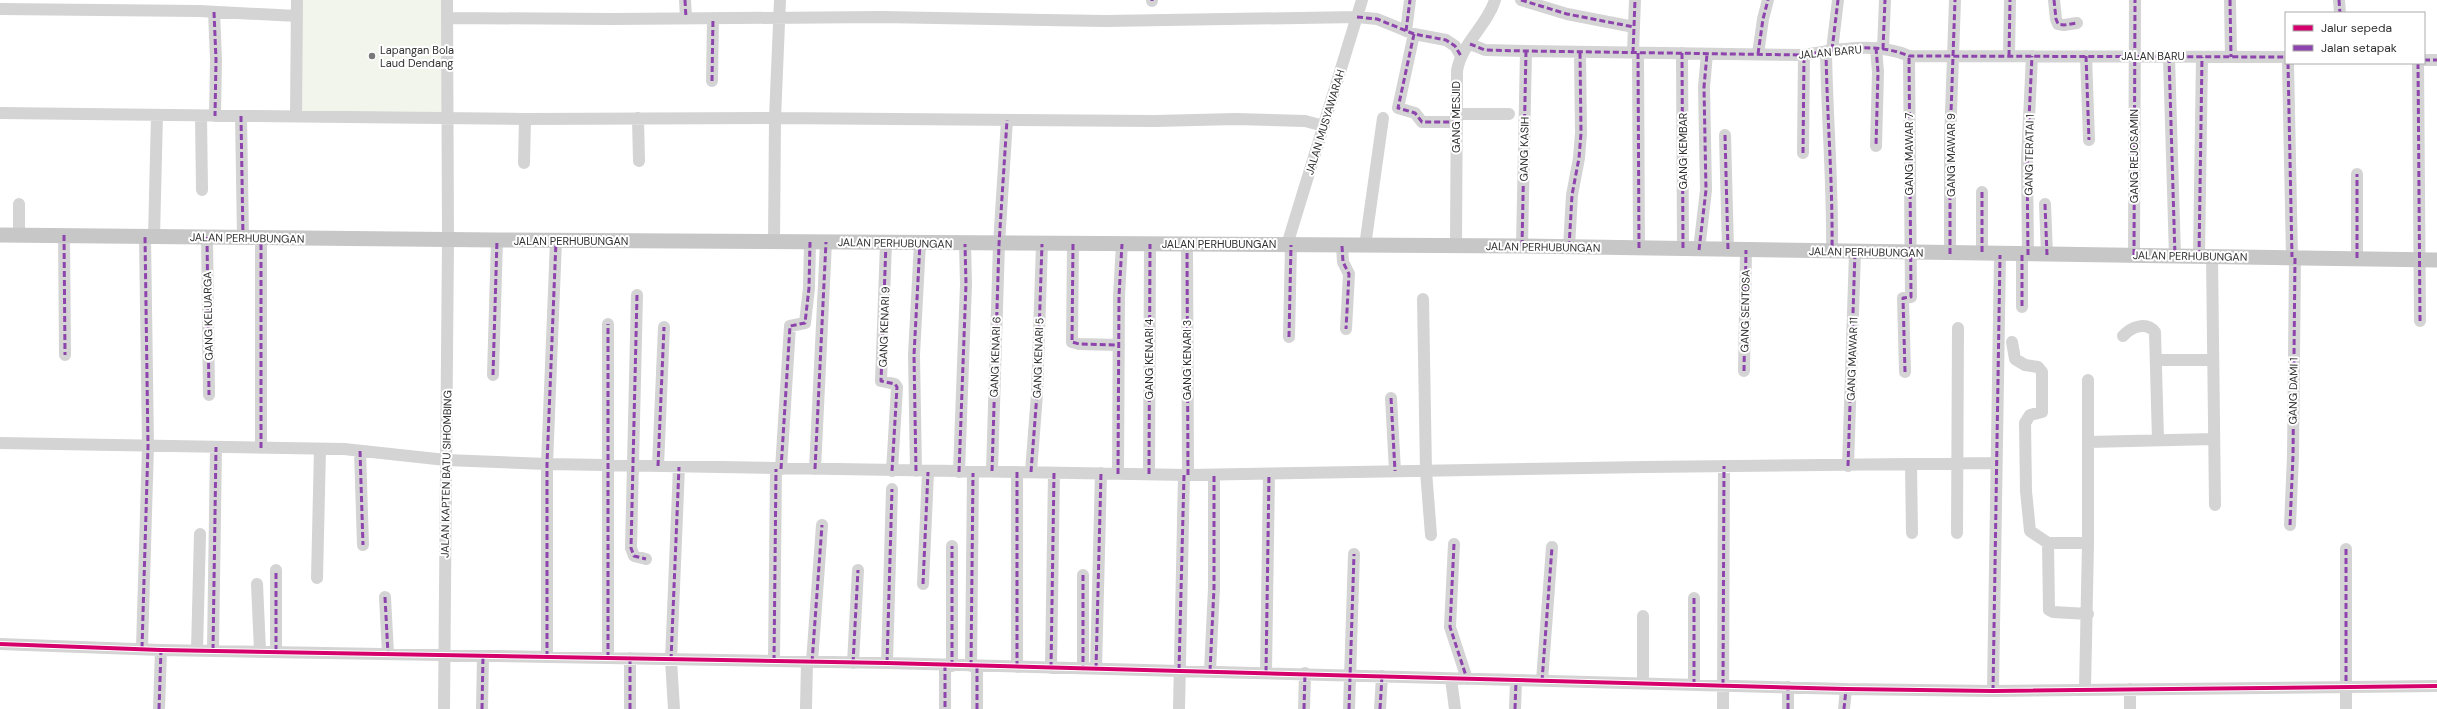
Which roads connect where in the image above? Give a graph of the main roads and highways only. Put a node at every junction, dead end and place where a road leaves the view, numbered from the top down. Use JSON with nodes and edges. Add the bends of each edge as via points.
{"nodes":[{"id":1,"x":0,"y":235,"type":"edge"},
{"id":2,"x":2437,"y":260,"type":"edge"}],
"edges":[{"from":1,"to":2,"type":"main road","name":"JALAN PERHUBUNGAN","via":[[966,244],[1456,245]]}]}
